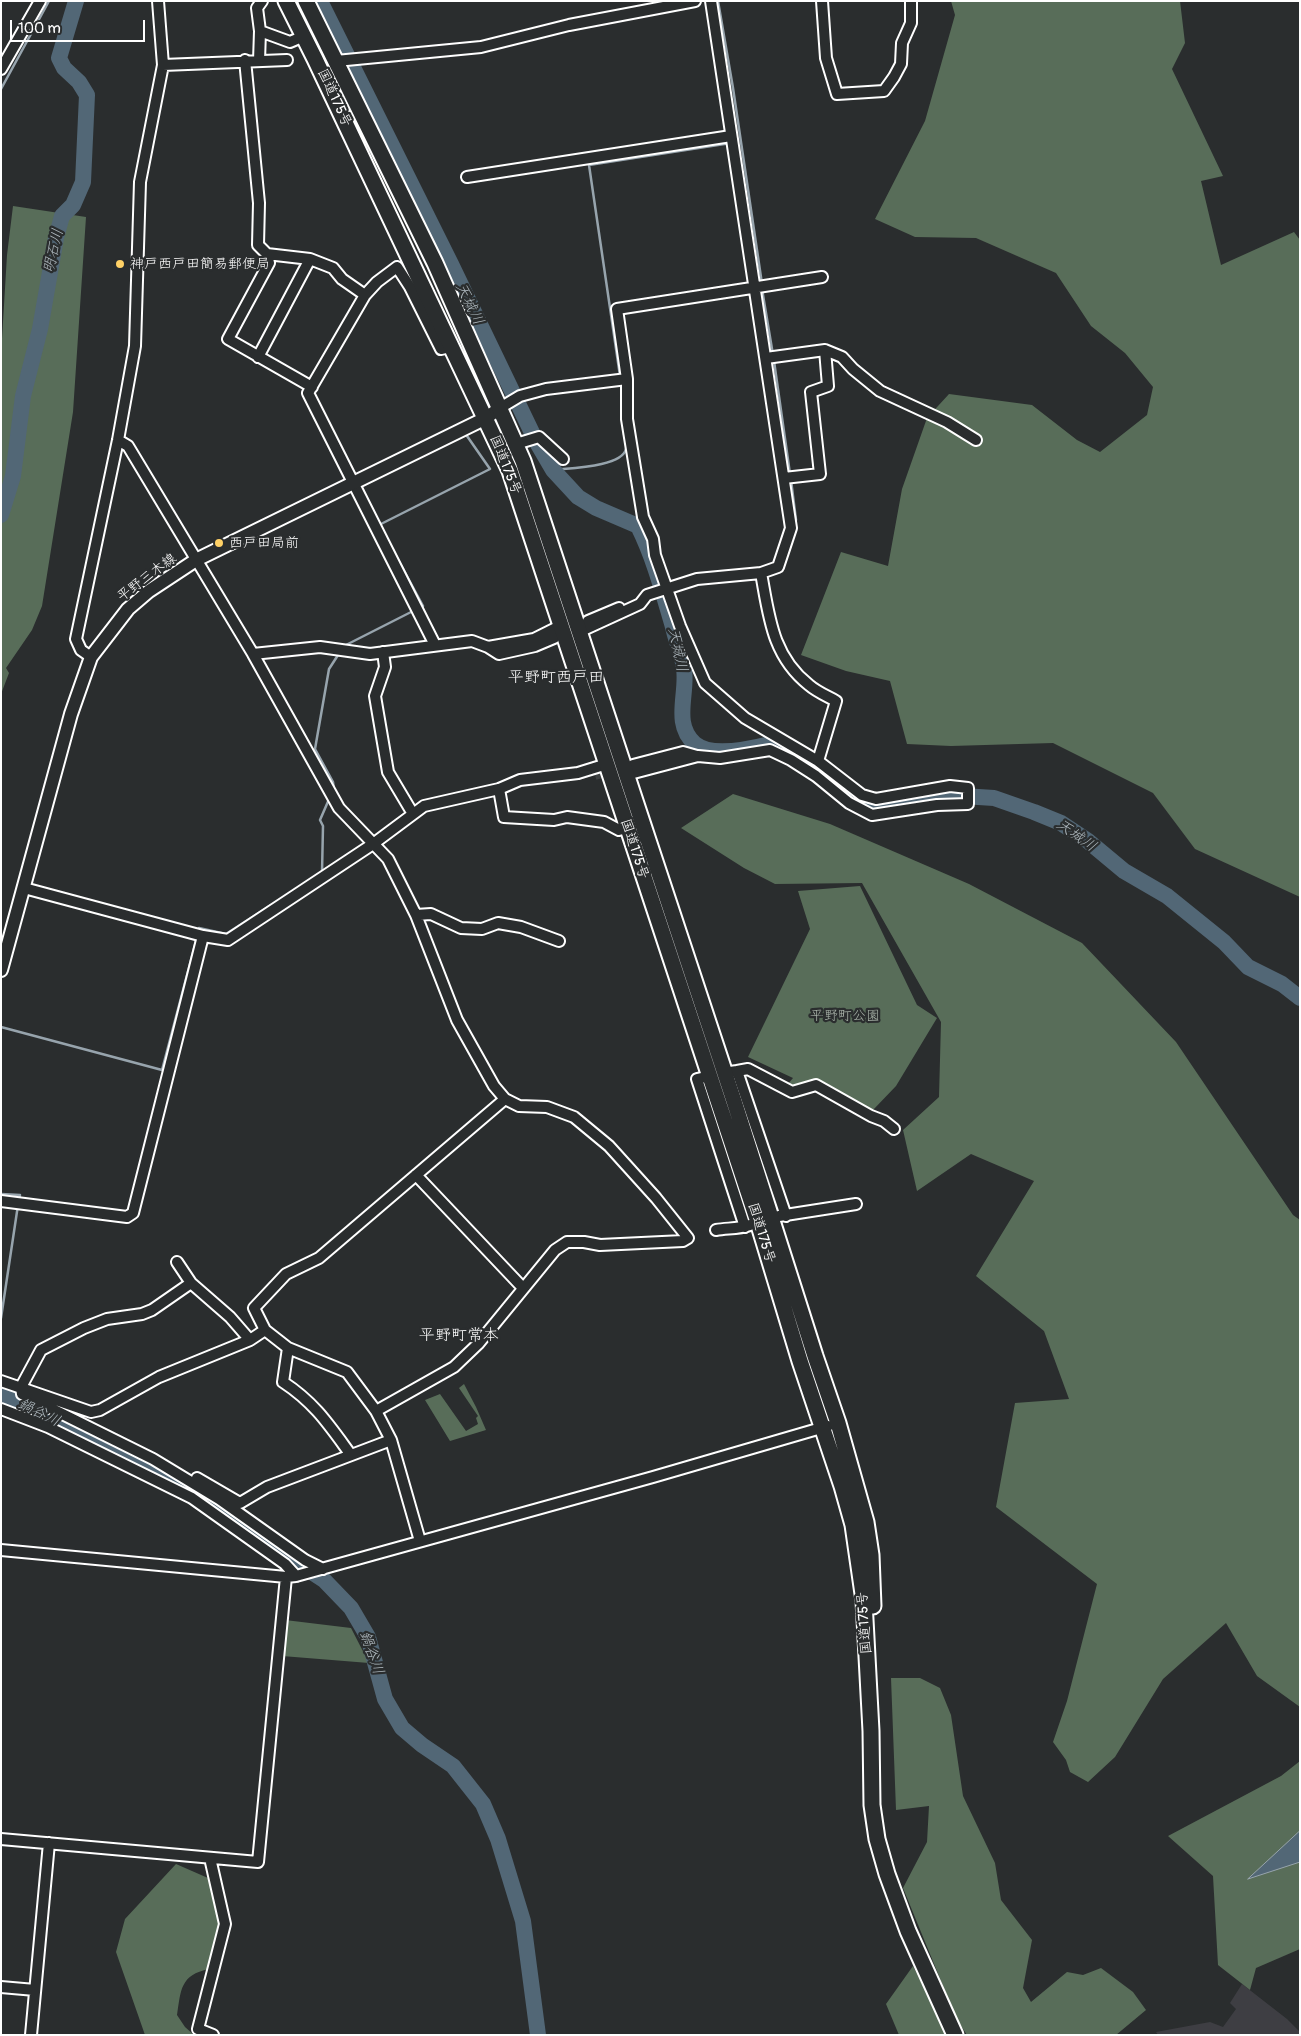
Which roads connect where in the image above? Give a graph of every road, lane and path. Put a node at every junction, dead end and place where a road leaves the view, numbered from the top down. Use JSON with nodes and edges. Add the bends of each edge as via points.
{"nodes":[{"id":1,"x":40,"y":1,"type":"edge"},
{"id":2,"x":158,"y":1,"type":"edge"},
{"id":3,"x":262,"y":1,"type":"edge"},
{"id":4,"x":286,"y":1,"type":"edge"},
{"id":5,"x":306,"y":1,"type":"edge"},
{"id":6,"x":695,"y":1,"type":"edge"},
{"id":7,"x":711,"y":1,"type":"edge"},
{"id":8,"x":822,"y":1,"type":"edge"},
{"id":9,"x":911,"y":1,"type":"edge"},
{"id":10,"x":260,"y":31,"type":"junction"},
{"id":11,"x":304,"y":36,"type":"junction"},
{"id":12,"x":245,"y":60,"type":"junction"},
{"id":13,"x":287,"y":60,"type":"dead end"},
{"id":14,"x":259,"y":61,"type":"junction"},
{"id":15,"x":336,"y":61,"type":"junction"},
{"id":16,"x":163,"y":65,"type":"junction"},
{"id":17,"x":1,"y":68,"type":"edge"},
{"id":18,"x":731,"y":136,"type":"junction"},
{"id":19,"x":467,"y":177,"type":"dead end"},
{"id":20,"x":267,"y":254,"type":"junction"},
{"id":21,"x":310,"y":259,"type":"junction"},
{"id":22,"x":822,"y":277,"type":"dead end"},
{"id":23,"x":755,"y":286,"type":"junction"},
{"id":24,"x":364,"y":295,"type":"junction"},
{"id":25,"x":450,"y":347,"type":"junction"},
{"id":26,"x":825,"y":350,"type":"junction"},
{"id":27,"x":258,"y":357,"type":"junction"},
{"id":28,"x":766,"y":358,"type":"junction"},
{"id":29,"x":627,"y":379,"type":"junction"},
{"id":30,"x":312,"y":387,"type":"junction"},
{"id":31,"x":500,"y":408,"type":"junction"},
{"id":32,"x":486,"y":418,"type":"junction"},
{"id":33,"x":118,"y":440,"type":"junction"},
{"id":34,"x":976,"y":440,"type":"dead end"},
{"id":35,"x":516,"y":444,"type":"junction"},
{"id":36,"x":563,"y":459,"type":"dead end"},
{"id":37,"x":784,"y":478,"type":"junction"},
{"id":38,"x":353,"y":482,"type":"junction"},
{"id":39,"x":196,"y":560,"type":"junction"},
{"id":40,"x":761,"y":573,"type":"junction"},
{"id":41,"x":667,"y":588,"type":"junction"},
{"id":42,"x":584,"y":627,"type":"junction"},
{"id":43,"x":558,"y":631,"type":"junction"},
{"id":44,"x":435,"y":645,"type":"junction"},
{"id":45,"x":383,"y":652,"type":"junction"},
{"id":46,"x":253,"y":654,"type":"junction"},
{"id":47,"x":91,"y":657,"type":"junction"},
{"id":48,"x":797,"y":749,"type":"junction"},
{"id":49,"x":791,"y":760,"type":"junction"},
{"id":50,"x":818,"y":760,"type":"junction"},
{"id":51,"x":607,"y":764,"type":"junction"},
{"id":52,"x":630,"y":770,"type":"junction"},
{"id":53,"x":595,"y":775,"type":"tunnel mouth"},
{"id":54,"x":538,"y":778,"type":"junction"},
{"id":55,"x":499,"y":789,"type":"junction"},
{"id":56,"x":413,"y":814,"type":"junction"},
{"id":57,"x":628,"y":828,"type":"junction"},
{"id":58,"x":373,"y":844,"type":"junction"},
{"id":59,"x":24,"y":888,"type":"junction"},
{"id":60,"x":416,"y":915,"type":"junction"},
{"id":61,"x":202,"y":936,"type":"junction"},
{"id":62,"x":559,"y":941,"type":"dead end"},
{"id":63,"x":1,"y":970,"type":"edge"},
{"id":64,"x":724,"y":1073,"type":"junction"},
{"id":65,"x":505,"y":1099,"type":"junction"},
{"id":66,"x":894,"y":1129,"type":"dead end"},
{"id":67,"x":416,"y":1175,"type":"junction"},
{"id":68,"x":1,"y":1202,"type":"edge"},
{"id":69,"x":856,"y":1204,"type":"dead end"},
{"id":70,"x":765,"y":1221,"type":"junction"},
{"id":71,"x":716,"y":1230,"type":"dead end"},
{"id":72,"x":176,"y":1262,"type":"dead end"},
{"id":73,"x":191,"y":1283,"type":"junction"},
{"id":74,"x":523,"y":1288,"type":"junction"},
{"id":75,"x":265,"y":1330,"type":"junction"},
{"id":76,"x":250,"y":1340,"type":"junction"},
{"id":77,"x":288,"y":1348,"type":"junction"},
{"id":78,"x":1,"y":1381,"type":"edge"},
{"id":79,"x":21,"y":1387,"type":"junction"},
{"id":80,"x":1,"y":1409,"type":"edge"},
{"id":81,"x":376,"y":1411,"type":"junction"},
{"id":82,"x":838,"y":1423,"type":"junction"},
{"id":83,"x":823,"y":1428,"type":"junction"},
{"id":84,"x":391,"y":1440,"type":"junction"},
{"id":85,"x":352,"y":1455,"type":"junction"},
{"id":86,"x":153,"y":1459,"type":"junction"},
{"id":87,"x":144,"y":1474,"type":"junction"},
{"id":88,"x":420,"y":1541,"type":"junction"},
{"id":89,"x":1,"y":1550,"type":"edge"},
{"id":90,"x":322,"y":1569,"type":"junction"},
{"id":91,"x":291,"y":1576,"type":"junction"},
{"id":92,"x":871,"y":1731,"type":"junction"},
{"id":93,"x":1,"y":1839,"type":"edge"},
{"id":94,"x":49,"y":1844,"type":"junction"},
{"id":95,"x":210,"y":1858,"type":"junction"},
{"id":96,"x":1,"y":1987,"type":"edge"},
{"id":97,"x":35,"y":1990,"type":"junction"},
{"id":98,"x":31,"y":2035,"type":"edge"},
{"id":99,"x":214,"y":2035,"type":"edge"},
{"id":100,"x":956,"y":2035,"type":"edge"}],
"edges":[{"from":1,"to":17,"type":"street"},
{"from":2,"to":16,"type":"street"},
{"from":3,"to":10,"type":"street","via":[[257,8]]},
{"from":4,"to":11,"type":"highway","name":"国道175号"},
{"from":5,"to":15,"type":"highway","name":"国道175号"},
{"from":6,"to":15,"type":"street","via":[[569,25],[480,47]]},
{"from":7,"to":18,"type":"street"},
{"from":8,"to":9,"type":"street","via":[[826,58],[837,94],[884,91],[901,64],[902,43],[911,23]]},
{"from":10,"to":11,"type":"street","via":[[290,42]]},
{"from":10,"to":14,"type":"street"},
{"from":11,"to":25,"type":"highway","name":"国道175号"},
{"from":12,"to":14,"type":"street"},
{"from":12,"to":16,"type":"street"},
{"from":12,"to":20,"type":"street","via":[[259,203],[258,245]]},
{"from":13,"to":14,"type":"street"},
{"from":15,"to":31,"type":"highway","name":"国道175号","via":[[435,263]]},
{"from":16,"to":33,"type":"street","via":[[140,182],[135,346]]},
{"from":18,"to":19,"type":"street"},
{"from":18,"to":23,"type":"street"},
{"from":20,"to":21,"type":"street"},
{"from":20,"to":27,"type":"street","via":[[269,263],[228,339]]},
{"from":21,"to":24,"type":"street","via":[[332,268]]},
{"from":21,"to":27,"type":"street"},
{"from":22,"to":23,"type":"street"},
{"from":23,"to":28,"type":"street"},
{"from":23,"to":29,"type":"street","via":[[617,308]]},
{"from":24,"to":25,"type":"street","via":[[397,267],[441,349]]},
{"from":24,"to":30,"type":"street"},
{"from":25,"to":32,"type":"highway","name":"国道175号"},
{"from":26,"to":28,"type":"street"},
{"from":26,"to":34,"type":"street","via":[[842,357],[880,391],[947,422]]},
{"from":26,"to":37,"type":"street","via":[[828,386],[811,392],[820,474]]},
{"from":27,"to":30,"type":"street"},
{"from":28,"to":37,"type":"street"},
{"from":29,"to":31,"type":"street","via":[[546,389],[520,396]]},
{"from":29,"to":41,"type":"street","via":[[627,419],[643,518],[653,539]]},
{"from":30,"to":38,"type":"street","via":[[308,394]]},
{"from":31,"to":32,"type":"main road","name":"平野三木線"},
{"from":31,"to":35,"type":"highway","name":"国道175号"},
{"from":32,"to":38,"type":"main road","name":"平野三木線"},
{"from":32,"to":43,"type":"highway","name":"国道175号","via":[[510,471]]},
{"from":33,"to":39,"type":"street","via":[[128,446]]},
{"from":33,"to":47,"type":"street","via":[[76,639],[81,650]]},
{"from":35,"to":36,"type":"street","via":[[539,437]]},
{"from":35,"to":42,"type":"highway","name":"国道175号"},
{"from":37,"to":40,"type":"street","via":[[791,528],[778,567]]},
{"from":38,"to":39,"type":"main road","name":"平野三木線"},
{"from":38,"to":44,"type":"street"},
{"from":39,"to":46,"type":"street"},
{"from":39,"to":47,"type":"main road","name":"平野三木線","via":[[128,609]]},
{"from":40,"to":41,"type":"street","via":[[697,579]]},
{"from":40,"to":50,"type":"street","via":[[772,634],[783,657],[809,686],[836,701]]},
{"from":41,"to":42,"type":"street","via":[[647,595],[640,604]]},
{"from":41,"to":48,"type":"street","via":[[705,683],[745,718]]},
{"from":42,"to":52,"type":"highway","name":"国道175号"},
{"from":43,"to":44,"type":"street","via":[[488,647],[472,641]]},
{"from":43,"to":51,"type":"highway","name":"国道175号"},
{"from":44,"to":45,"type":"street"},
{"from":45,"to":46,"type":"street","via":[[370,654],[320,647]]},
{"from":45,"to":56,"type":"street","via":[[385,667],[375,696],[388,772]]},
{"from":46,"to":58,"type":"street","via":[[339,808]]},
{"from":47,"to":59,"type":"main road","name":"平野三木線","via":[[71,714]]},
{"from":48,"to":49,"type":"street"},
{"from":48,"to":50,"type":"street"},
{"from":49,"to":50,"type":"street","via":[[849,803],[872,815],[937,805],[968,804],[968,788],[950,786],[876,798],[862,796]]},
{"from":49,"to":52,"type":"street","via":[[770,750],[720,758],[698,756]]},
{"from":51,"to":54,"type":"street"},
{"from":51,"to":57,"type":"highway","name":"国道175号"},
{"from":52,"to":64,"type":"highway","name":"国道175号"},
{"from":53,"to":54,"type":"street","via":[[552,784]]},
{"from":54,"to":55,"type":"street","via":[[520,780]]},
{"from":55,"to":56,"type":"street","via":[[424,806]]},
{"from":55,"to":57,"type":"street","via":[[504,817],[554,820],[567,817],[604,822],[619,830]]},
{"from":56,"to":58,"type":"street"},
{"from":57,"to":64,"type":"highway","name":"国道175号"},
{"from":58,"to":60,"type":"street","via":[[388,859]]},
{"from":58,"to":61,"type":"street","via":[[228,940]]},
{"from":59,"to":61,"type":"street"},
{"from":59,"to":63,"type":"main road","name":"平野三木線"},
{"from":60,"to":62,"type":"street","via":[[431,914],[461,928],[482,929],[498,922]]},
{"from":60,"to":65,"type":"street","via":[[457,1020],[494,1086]]},
{"from":61,"to":68,"type":"street","via":[[133,1213],[127,1217]]},
{"from":64,"to":66,"type":"street","via":[[748,1069],[792,1092],[816,1085]]},
{"from":64,"to":70,"type":"highway","name":"国道175号"},
{"from":64,"to":70,"type":"street","via":[[697,1079]]},
{"from":65,"to":67,"type":"street"},
{"from":65,"to":74,"type":"street","via":[[519,1106],[547,1107],[574,1117],[609,1146],[688,1238],[683,1241],[600,1245],[567,1242],[555,1250]]},
{"from":67,"to":74,"type":"street"},
{"from":67,"to":75,"type":"street","via":[[319,1258],[286,1274],[254,1308]]},
{"from":69,"to":70,"type":"street"},
{"from":70,"to":71,"type":"street"},
{"from":70,"to":82,"type":"highway","name":"国道175号"},
{"from":70,"to":83,"type":"highway","name":"国道175号","via":[[800,1361]]},
{"from":72,"to":73,"type":"street"},
{"from":73,"to":76,"type":"street","via":[[230,1317]]},
{"from":73,"to":79,"type":"street","via":[[152,1310],[107,1319],[41,1350]]},
{"from":74,"to":81,"type":"street","via":[[478,1344],[454,1367]]},
{"from":75,"to":76,"type":"street"},
{"from":75,"to":77,"type":"street"},
{"from":76,"to":79,"type":"street","via":[[159,1377],[91,1412]]},
{"from":77,"to":81,"type":"street","via":[[347,1372]]},
{"from":77,"to":85,"type":"street","via":[[284,1382],[317,1409]]},
{"from":78,"to":79,"type":"street"},
{"from":79,"to":86,"type":"street","via":[[22,1394]]},
{"from":80,"to":87,"type":"street","via":[[48,1427]]},
{"from":81,"to":84,"type":"street"},
{"from":82,"to":83,"type":"street"},
{"from":82,"to":92,"type":"highway","name":"国道175号","via":[[872,1555]]},
{"from":83,"to":88,"type":"street"},
{"from":83,"to":92,"type":"highway","name":"国道175号","via":[[853,1525],[864,1601]]},
{"from":84,"to":85,"type":"street"},
{"from":84,"to":88,"type":"street"},
{"from":85,"to":86,"type":"street","via":[[267,1487],[240,1503],[168,1461]]},
{"from":86,"to":87,"type":"street"},
{"from":86,"to":90,"type":"street"},
{"from":87,"to":91,"type":"street","via":[[192,1498],[285,1564]]},
{"from":88,"to":90,"type":"street"},
{"from":89,"to":91,"type":"street"},
{"from":90,"to":91,"type":"street"},
{"from":91,"to":95,"type":"street","via":[[258,1862]]},
{"from":92,"to":100,"type":"highway","name":"国道175号","via":[[872,1805],[877,1839],[908,1931]]},
{"from":93,"to":94,"type":"street"},
{"from":94,"to":95,"type":"street"},
{"from":94,"to":97,"type":"street"},
{"from":95,"to":99,"type":"street","via":[[225,1924],[198,2029]]},
{"from":96,"to":97,"type":"street"},
{"from":97,"to":98,"type":"street"}]}
